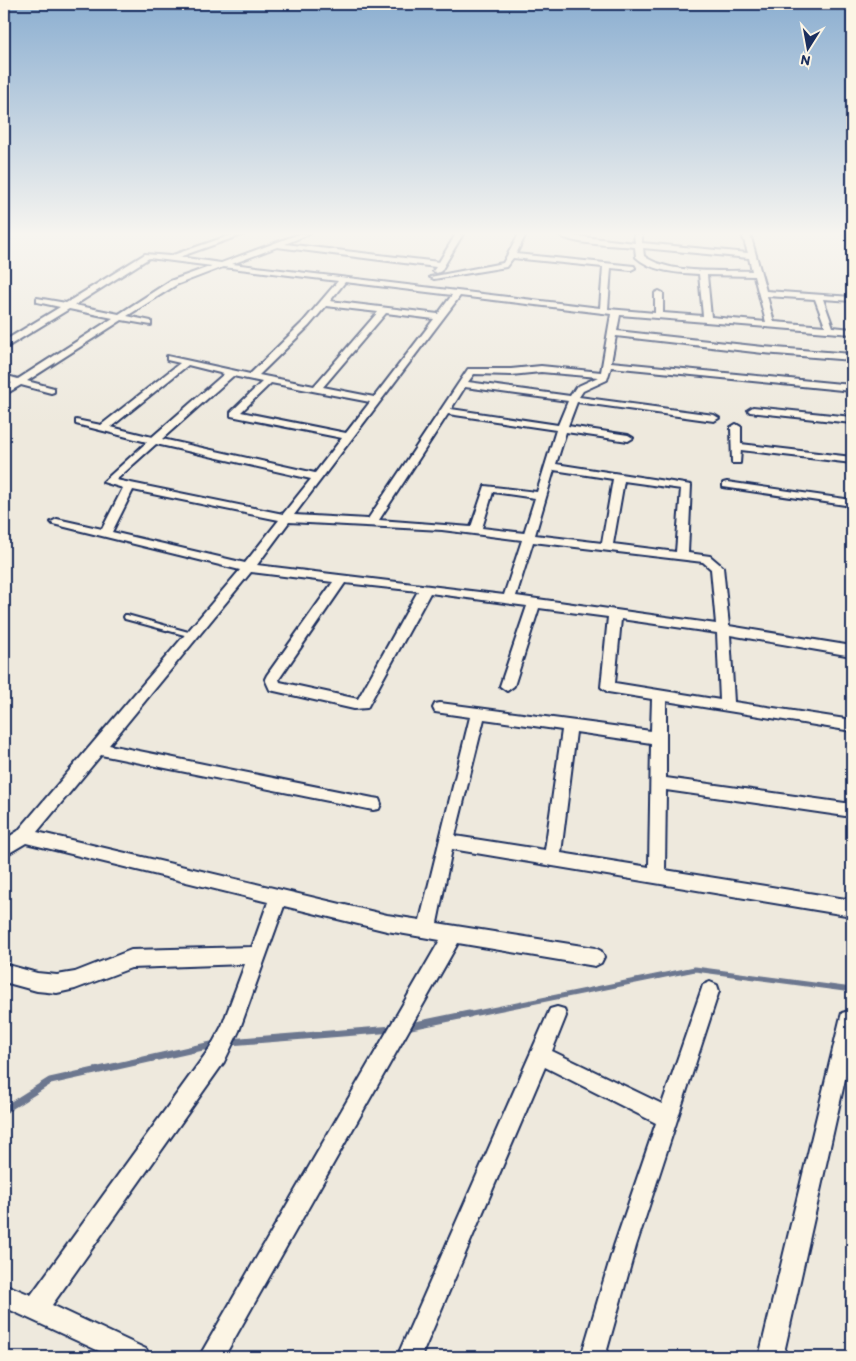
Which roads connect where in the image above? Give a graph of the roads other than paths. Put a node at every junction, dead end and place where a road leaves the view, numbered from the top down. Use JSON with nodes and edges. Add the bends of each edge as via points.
{"nodes":[{"id":1,"x":82,"y":298,"type":"edge"},
{"id":2,"x":150,"y":298,"type":"edge"},
{"id":3,"x":329,"y":298,"type":"edge"},
{"id":4,"x":455,"y":298,"type":"edge"},
{"id":5,"x":495,"y":298,"type":"edge"},
{"id":6,"x":605,"y":298,"type":"edge"},
{"id":7,"x":659,"y":298,"type":"edge"},
{"id":8,"x":705,"y":298,"type":"edge"},
{"id":9,"x":763,"y":298,"type":"edge"},
{"id":10,"x":819,"y":298,"type":"edge"},
{"id":11,"x":40,"y":300,"type":"dead end"},
{"id":12,"x":324,"y":303,"type":"junction"},
{"id":13,"x":69,"y":306,"type":"junction"},
{"id":14,"x":383,"y":311,"type":"junction"},
{"id":15,"x":604,"y":311,"type":"junction"},
{"id":16,"x":616,"y":312,"type":"junction"},
{"id":17,"x":660,"y":315,"type":"junction"},
{"id":18,"x":120,"y":317,"type":"junction"},
{"id":19,"x":440,"y":317,"type":"junction"},
{"id":20,"x":707,"y":320,"type":"junction"},
{"id":21,"x":148,"y":323,"type":"dead end"},
{"id":22,"x":771,"y":325,"type":"junction"},
{"id":23,"x":830,"y":329,"type":"junction"},
{"id":24,"x":852,"y":331,"type":"edge"},
{"id":25,"x":612,"y":333,"type":"junction"},
{"id":26,"x":4,"y":345,"type":"edge"},
{"id":27,"x":852,"y":357,"type":"edge"},
{"id":28,"x":170,"y":358,"type":"dead end"},
{"id":29,"x":187,"y":362,"type":"junction"},
{"id":30,"x":605,"y":370,"type":"junction"},
{"id":31,"x":231,"y":372,"type":"junction"},
{"id":32,"x":252,"y":377,"type":"junction"},
{"id":33,"x":4,"y":378,"type":"edge"},
{"id":34,"x":269,"y":380,"type":"junction"},
{"id":35,"x":19,"y":382,"type":"junction"},
{"id":36,"x":462,"y":384,"type":"junction"},
{"id":37,"x":317,"y":388,"type":"junction"},
{"id":38,"x":852,"y":388,"type":"edge"},
{"id":39,"x":51,"y":390,"type":"dead end"},
{"id":40,"x":4,"y":392,"type":"edge"},
{"id":41,"x":574,"y":398,"type":"junction"},
{"id":42,"x":377,"y":400,"type":"junction"},
{"id":43,"x":753,"y":410,"type":"dead end"},
{"id":44,"x":444,"y":411,"type":"junction"},
{"id":45,"x":714,"y":418,"type":"dead end"},
{"id":46,"x":852,"y":420,"type":"edge"},
{"id":47,"x":79,"y":422,"type":"dead end"},
{"id":48,"x":736,"y":427,"type":"dead end"},
{"id":49,"x":103,"y":428,"type":"junction"},
{"id":50,"x":562,"y":428,"type":"junction"},
{"id":51,"x":350,"y":437,"type":"junction"},
{"id":52,"x":628,"y":438,"type":"dead end"},
{"id":53,"x":155,"y":441,"type":"junction"},
{"id":54,"x":736,"y":446,"type":"junction"},
{"id":55,"x":852,"y":460,"type":"edge"},
{"id":56,"x":736,"y":461,"type":"dead end"},
{"id":57,"x":550,"y":466,"type":"junction"},
{"id":58,"x":318,"y":476,"type":"junction"},
{"id":59,"x":620,"y":477,"type":"junction"},
{"id":60,"x":727,"y":485,"type":"dead end"},
{"id":61,"x":129,"y":487,"type":"junction"},
{"id":62,"x":541,"y":496,"type":"junction"},
{"id":63,"x":852,"y":502,"type":"edge"},
{"id":64,"x":285,"y":518,"type":"junction"},
{"id":65,"x":57,"y":522,"type":"dead end"},
{"id":66,"x":372,"y":522,"type":"junction"},
{"id":67,"x":475,"y":531,"type":"junction"},
{"id":68,"x":105,"y":534,"type":"junction"},
{"id":69,"x":529,"y":537,"type":"junction"},
{"id":70,"x":606,"y":546,"type":"junction"},
{"id":71,"x":682,"y":556,"type":"junction"},
{"id":72,"x":248,"y":568,"type":"junction"},
{"id":73,"x":342,"y":579,"type":"junction"},
{"id":74,"x":426,"y":588,"type":"junction"},
{"id":75,"x":509,"y":600,"type":"junction"},
{"id":76,"x":534,"y":603,"type":"junction"},
{"id":77,"x":614,"y":615,"type":"junction"},
{"id":78,"x":127,"y":617,"type":"dead end"},
{"id":79,"x":724,"y":630,"type":"junction"},
{"id":80,"x":192,"y":635,"type":"junction"},
{"id":81,"x":852,"y":651,"type":"edge"},
{"id":82,"x":507,"y":686,"type":"dead end"},
{"id":83,"x":659,"y":696,"type":"junction"},
{"id":84,"x":727,"y":706,"type":"junction"},
{"id":85,"x":440,"y":708,"type":"dead end"},
{"id":86,"x":478,"y":713,"type":"junction"},
{"id":87,"x":570,"y":726,"type":"junction"},
{"id":88,"x":852,"y":726,"type":"edge"},
{"id":89,"x":659,"y":738,"type":"junction"},
{"id":90,"x":97,"y":748,"type":"junction"},
{"id":91,"x":658,"y":783,"type":"junction"},
{"id":92,"x":373,"y":804,"type":"dead end"},
{"id":93,"x":852,"y":811,"type":"edge"},
{"id":94,"x":24,"y":836,"type":"junction"},
{"id":95,"x":446,"y":841,"type":"junction"},
{"id":96,"x":4,"y":850,"type":"edge"},
{"id":97,"x":552,"y":858,"type":"junction"},
{"id":98,"x":657,"y":874,"type":"junction"},
{"id":99,"x":278,"y":898,"type":"junction"},
{"id":100,"x":852,"y":908,"type":"edge"},
{"id":101,"x":428,"y":929,"type":"junction"},
{"id":102,"x":454,"y":933,"type":"junction"},
{"id":103,"x":258,"y":955,"type":"junction"},
{"id":104,"x":595,"y":957,"type":"dead end"},
{"id":105,"x":4,"y":973,"type":"edge"},
{"id":106,"x":710,"y":991,"type":"dead end"},
{"id":107,"x":557,"y":1016,"type":"dead end"},
{"id":108,"x":849,"y":1020,"type":"dead end"},
{"id":109,"x":540,"y":1054,"type":"junction"},
{"id":110,"x":668,"y":1118,"type":"junction"},
{"id":111,"x":4,"y":1295,"type":"edge"},
{"id":112,"x":34,"y":1310,"type":"junction"},
{"id":113,"x":125,"y":1355,"type":"edge"},
{"id":114,"x":211,"y":1357,"type":"edge"},
{"id":115,"x":409,"y":1357,"type":"edge"},
{"id":116,"x":593,"y":1357,"type":"edge"},
{"id":117,"x":771,"y":1357,"type":"edge"}],
"edges":[{"from":1,"to":13,"type":"street"},
{"from":2,"to":18,"type":"street"},
{"from":3,"to":12,"type":"street"},
{"from":4,"to":19,"type":"street"},
{"from":5,"to":15,"type":"street"},
{"from":6,"to":15,"type":"street"},
{"from":7,"to":17,"type":"street"},
{"from":8,"to":20,"type":"street"},
{"from":9,"to":22,"type":"street"},
{"from":10,"to":23,"type":"street"},
{"from":11,"to":13,"type":"street"},
{"from":12,"to":14,"type":"street"},
{"from":12,"to":32,"type":"street"},
{"from":13,"to":18,"type":"street"},
{"from":13,"to":26,"type":"street"},
{"from":14,"to":19,"type":"street"},
{"from":14,"to":37,"type":"street"},
{"from":15,"to":16,"type":"street"},
{"from":16,"to":17,"type":"street"},
{"from":16,"to":25,"type":"street"},
{"from":17,"to":20,"type":"street"},
{"from":18,"to":21,"type":"street"},
{"from":18,"to":35,"type":"street"},
{"from":19,"to":42,"type":"street"},
{"from":20,"to":22,"type":"street"},
{"from":22,"to":23,"type":"street"},
{"from":23,"to":24,"type":"street"},
{"from":25,"to":27,"type":"street"},
{"from":25,"to":30,"type":"street"},
{"from":28,"to":29,"type":"street"},
{"from":29,"to":31,"type":"street"},
{"from":29,"to":49,"type":"street"},
{"from":30,"to":36,"type":"street","via":[[472,370]]},
{"from":30,"to":38,"type":"street"},
{"from":30,"to":41,"type":"street","via":[[602,380],[579,389]]},
{"from":31,"to":32,"type":"street"},
{"from":31,"to":53,"type":"street"},
{"from":32,"to":34,"type":"street"},
{"from":33,"to":35,"type":"street"},
{"from":34,"to":37,"type":"street"},
{"from":34,"to":51,"type":"street","via":[[234,414]]},
{"from":35,"to":39,"type":"street"},
{"from":35,"to":40,"type":"street"},
{"from":36,"to":41,"type":"street"},
{"from":36,"to":44,"type":"street"},
{"from":37,"to":42,"type":"street"},
{"from":41,"to":45,"type":"street"},
{"from":41,"to":50,"type":"street"},
{"from":42,"to":51,"type":"street"},
{"from":43,"to":46,"type":"street"},
{"from":44,"to":50,"type":"street"},
{"from":44,"to":66,"type":"street"},
{"from":47,"to":49,"type":"street"},
{"from":48,"to":54,"type":"street"},
{"from":49,"to":53,"type":"street"},
{"from":50,"to":52,"type":"street"},
{"from":50,"to":57,"type":"street"},
{"from":51,"to":58,"type":"street"},
{"from":53,"to":58,"type":"street"},
{"from":53,"to":61,"type":"street","via":[[108,482]]},
{"from":54,"to":55,"type":"street"},
{"from":54,"to":56,"type":"street"},
{"from":57,"to":59,"type":"street"},
{"from":57,"to":62,"type":"street"},
{"from":58,"to":64,"type":"street"},
{"from":59,"to":70,"type":"street"},
{"from":59,"to":71,"type":"street","via":[[686,487]]},
{"from":60,"to":63,"type":"street"},
{"from":61,"to":64,"type":"street"},
{"from":61,"to":68,"type":"street"},
{"from":62,"to":67,"type":"street","via":[[488,488]]},
{"from":62,"to":69,"type":"street"},
{"from":64,"to":66,"type":"street"},
{"from":64,"to":72,"type":"street"},
{"from":65,"to":68,"type":"street"},
{"from":66,"to":67,"type":"street"},
{"from":67,"to":69,"type":"street"},
{"from":68,"to":72,"type":"street"},
{"from":69,"to":70,"type":"street"},
{"from":69,"to":75,"type":"street"},
{"from":70,"to":71,"type":"street"},
{"from":71,"to":79,"type":"street","via":[[706,559],[717,567]]},
{"from":72,"to":73,"type":"street"},
{"from":72,"to":80,"type":"street"},
{"from":73,"to":74,"type":"street"},
{"from":73,"to":74,"type":"street","via":[[272,679],[275,686],[362,704]]},
{"from":74,"to":75,"type":"street"},
{"from":75,"to":76,"type":"street"},
{"from":76,"to":77,"type":"street"},
{"from":76,"to":82,"type":"street"},
{"from":77,"to":79,"type":"street"},
{"from":77,"to":83,"type":"street","via":[[608,688]]},
{"from":78,"to":80,"type":"lane"},
{"from":79,"to":81,"type":"street"},
{"from":79,"to":84,"type":"street"},
{"from":80,"to":90,"type":"street"},
{"from":83,"to":84,"type":"street"},
{"from":83,"to":89,"type":"street"},
{"from":84,"to":88,"type":"street"},
{"from":85,"to":86,"type":"street"},
{"from":86,"to":87,"type":"street"},
{"from":86,"to":95,"type":"street"},
{"from":87,"to":89,"type":"street"},
{"from":87,"to":97,"type":"street"},
{"from":89,"to":91,"type":"street"},
{"from":90,"to":92,"type":"street"},
{"from":90,"to":94,"type":"street"},
{"from":91,"to":93,"type":"street"},
{"from":91,"to":98,"type":"street"},
{"from":94,"to":96,"type":"street"},
{"from":94,"to":99,"type":"street"},
{"from":95,"to":97,"type":"street"},
{"from":95,"to":101,"type":"street"},
{"from":97,"to":98,"type":"street"},
{"from":98,"to":100,"type":"street"},
{"from":99,"to":101,"type":"street"},
{"from":99,"to":103,"type":"street"},
{"from":101,"to":102,"type":"street"},
{"from":102,"to":104,"type":"street"},
{"from":102,"to":114,"type":"street"},
{"from":103,"to":105,"type":"street","via":[[131,959],[59,984],[45,984]]},
{"from":103,"to":112,"type":"street","via":[[230,1031],[217,1055]]},
{"from":106,"to":110,"type":"street"},
{"from":107,"to":109,"type":"street"},
{"from":108,"to":117,"type":"street"},
{"from":109,"to":110,"type":"street"},
{"from":109,"to":115,"type":"street"},
{"from":110,"to":116,"type":"street","via":[[625,1246]]},
{"from":111,"to":112,"type":"street"},
{"from":112,"to":113,"type":"street"}]}
